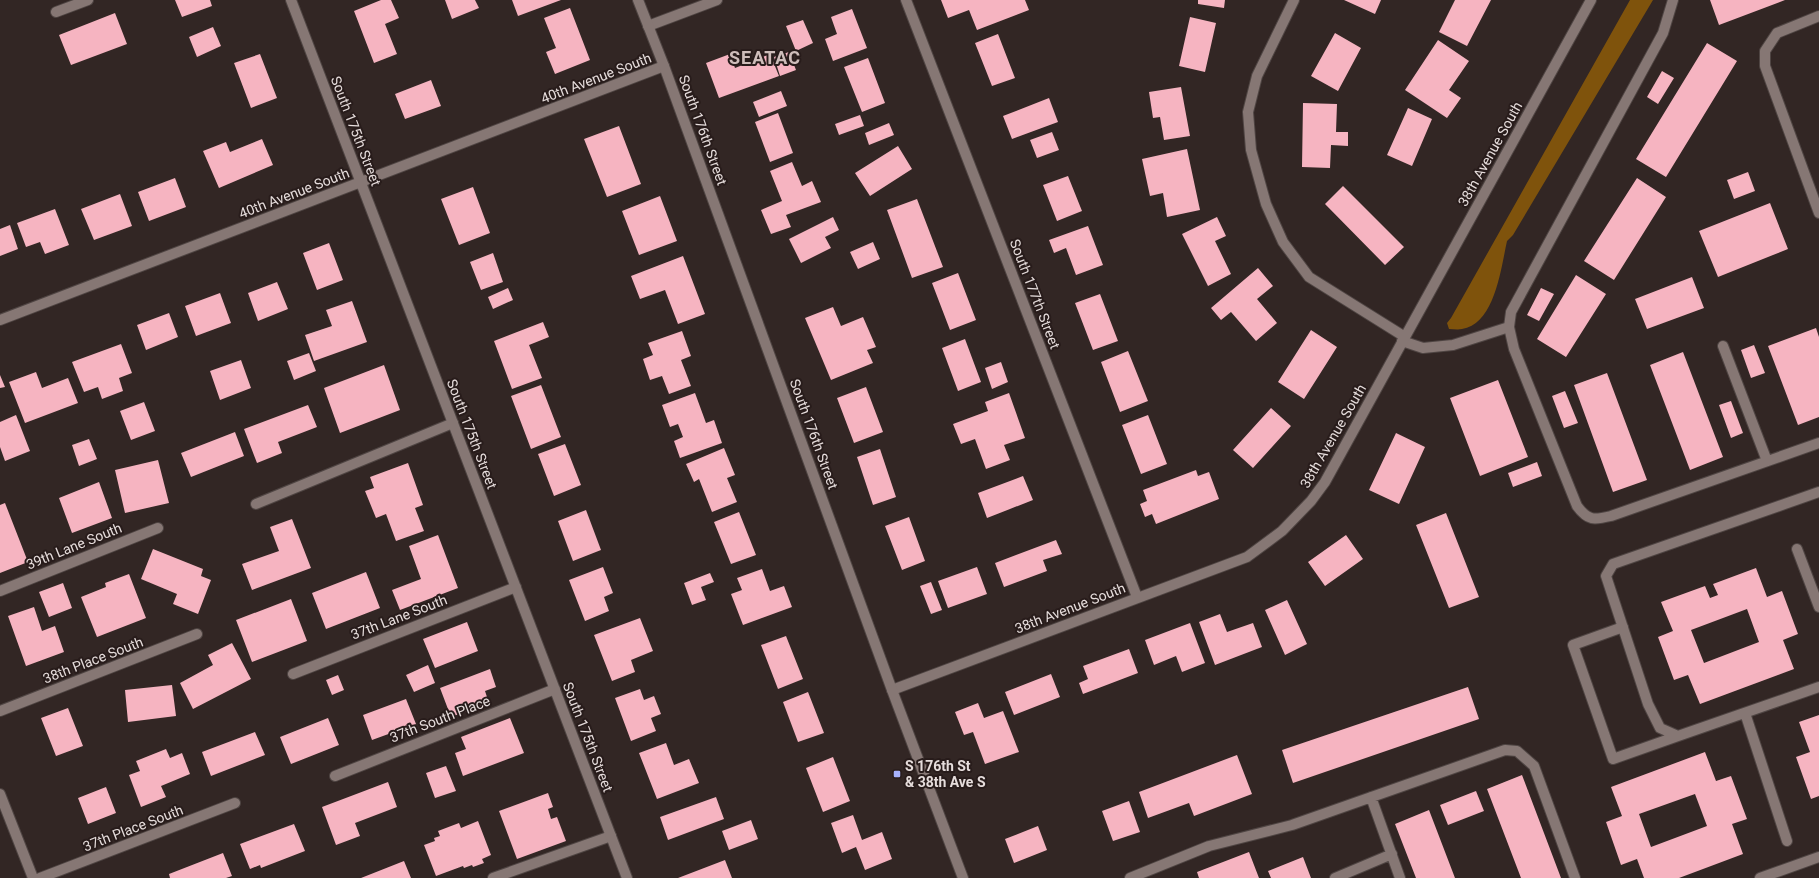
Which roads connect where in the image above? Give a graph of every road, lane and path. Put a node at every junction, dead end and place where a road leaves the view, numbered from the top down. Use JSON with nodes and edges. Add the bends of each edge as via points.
{"nodes":[{"id":1,"x":88,"y":0,"type":"edge"},
{"id":2,"x":291,"y":0,"type":"edge"},
{"id":3,"x":638,"y":0,"type":"edge"},
{"id":4,"x":717,"y":0,"type":"edge"},
{"id":5,"x":906,"y":0,"type":"edge"},
{"id":6,"x":1294,"y":0,"type":"edge"},
{"id":7,"x":1591,"y":0,"type":"edge"},
{"id":8,"x":1673,"y":0,"type":"edge"},
{"id":9,"x":56,"y":12,"type":"dead end"},
{"id":10,"x":1819,"y":16,"type":"edge"},
{"id":11,"x":648,"y":26,"type":"junction"},
{"id":12,"x":664,"y":66,"type":"junction"},
{"id":13,"x":361,"y":183,"type":"junction"},
{"id":14,"x":1819,"y":213,"type":"edge"},
{"id":15,"x":0,"y":320,"type":"edge"},
{"id":16,"x":1509,"y":327,"type":"junction"},
{"id":17,"x":1404,"y":339,"type":"junction"},
{"id":18,"x":1723,"y":346,"type":"dead end"},
{"id":19,"x":453,"y":423,"type":"junction"},
{"id":20,"x":1819,"y":443,"type":"edge"},
{"id":21,"x":1767,"y":461,"type":"junction"},
{"id":22,"x":1819,"y":492,"type":"edge"},
{"id":23,"x":256,"y":504,"type":"dead end"},
{"id":24,"x":158,"y":528,"type":"dead end"},
{"id":25,"x":1797,"y":549,"type":"dead end"},
{"id":26,"x":516,"y":587,"type":"junction"},
{"id":27,"x":0,"y":591,"type":"edge"},
{"id":28,"x":1138,"y":597,"type":"junction"},
{"id":29,"x":1819,"y":607,"type":"edge"},
{"id":30,"x":1623,"y":627,"type":"junction"},
{"id":31,"x":197,"y":634,"type":"dead end"},
{"id":32,"x":293,"y":674,"type":"dead end"},
{"id":33,"x":1819,"y":687,"type":"edge"},
{"id":34,"x":555,"y":689,"type":"junction"},
{"id":35,"x":892,"y":690,"type":"junction"},
{"id":36,"x":0,"y":711,"type":"edge"},
{"id":37,"x":1746,"y":713,"type":"junction"},
{"id":38,"x":1678,"y":736,"type":"junction"},
{"id":39,"x":335,"y":776,"type":"dead end"},
{"id":40,"x":0,"y":794,"type":"edge"},
{"id":41,"x":1371,"y":797,"type":"junction"},
{"id":42,"x":235,"y":803,"type":"dead end"},
{"id":43,"x":611,"y":836,"type":"junction"},
{"id":44,"x":1787,"y":841,"type":"dead end"},
{"id":45,"x":1392,"y":854,"type":"junction"},
{"id":46,"x":1819,"y":857,"type":"edge"},
{"id":47,"x":33,"y":878,"type":"edge"},
{"id":48,"x":40,"y":878,"type":"edge"},
{"id":49,"x":493,"y":878,"type":"edge"},
{"id":50,"x":627,"y":878,"type":"edge"},
{"id":51,"x":963,"y":878,"type":"edge"},
{"id":52,"x":1130,"y":878,"type":"edge"},
{"id":53,"x":1335,"y":878,"type":"edge"},
{"id":54,"x":1400,"y":878,"type":"edge"},
{"id":55,"x":1575,"y":878,"type":"edge"},
{"id":56,"x":1760,"y":878,"type":"edge"}],
"edges":[{"from":1,"to":9,"type":"street"},
{"from":2,"to":13,"type":"street","name":"South 175th Street"},
{"from":3,"to":11,"type":"street","name":"South 176th Street"},
{"from":4,"to":11,"type":"street"},
{"from":5,"to":28,"type":"street","name":"South 177th Street"},
{"from":6,"to":17,"type":"street","via":[[1258,76],[1248,112],[1251,150],[1266,204],[1283,242],[1309,277]]},
{"from":7,"to":17,"type":"street","name":"38th Avenue South"},
{"from":8,"to":16,"type":"street","via":[[1663,33],[1511,312]]},
{"from":10,"to":14,"type":"street","via":[[1777,33],[1765,51],[1765,66]]},
{"from":11,"to":12,"type":"street","name":"South 176th Street"},
{"from":12,"to":13,"type":"street","name":"40th Avenue South"},
{"from":12,"to":35,"type":"street","name":"South 176th Street"},
{"from":13,"to":15,"type":"street","name":"40th Avenue South"},
{"from":13,"to":19,"type":"street","name":"South 175th Street"},
{"from":16,"to":17,"type":"street","via":[[1453,345],[1423,348]]},
{"from":16,"to":21,"type":"street","via":[[1514,349],[1577,506],[1585,516],[1597,520],[1611,516]]},
{"from":17,"to":28,"type":"street","name":"38th Avenue South","via":[[1325,482],[1311,501],[1282,531],[1247,557]]},
{"from":18,"to":21,"type":"street"},
{"from":19,"to":23,"type":"street"},
{"from":19,"to":26,"type":"street","name":"South 175th Street"},
{"from":20,"to":21,"type":"street"},
{"from":22,"to":30,"type":"street","via":[[1613,564],[1606,576]]},
{"from":24,"to":27,"type":"street","name":"39th Lane South"},
{"from":25,"to":29,"type":"street"},
{"from":26,"to":32,"type":"street","name":"37th Lane South"},
{"from":26,"to":34,"type":"street","name":"South 175th Street"},
{"from":28,"to":35,"type":"street","name":"38th Avenue South"},
{"from":30,"to":38,"type":"street","via":[[1648,704],[1660,728]]},
{"from":30,"to":38,"type":"street","via":[[1573,645],[1613,759]]},
{"from":31,"to":36,"type":"street","name":"38th Place South"},
{"from":33,"to":37,"type":"street"},
{"from":34,"to":39,"type":"street","name":"37th South Place"},
{"from":34,"to":43,"type":"street","name":"South 175th Street"},
{"from":35,"to":51,"type":"street","name":"South 176th Street"},
{"from":37,"to":38,"type":"street"},
{"from":37,"to":44,"type":"street"},
{"from":40,"to":47,"type":"street"},
{"from":41,"to":45,"type":"street"},
{"from":41,"to":52,"type":"street","via":[[1292,825],[1209,846]]},
{"from":41,"to":55,"type":"street","via":[[1505,750],[1517,751],[1534,766]]},
{"from":42,"to":48,"type":"street","name":"37th Place South"},
{"from":43,"to":49,"type":"street"},
{"from":43,"to":50,"type":"street","name":"South 175th Street"},
{"from":45,"to":53,"type":"street"},
{"from":45,"to":54,"type":"street"},
{"from":46,"to":56,"type":"street"}]}
